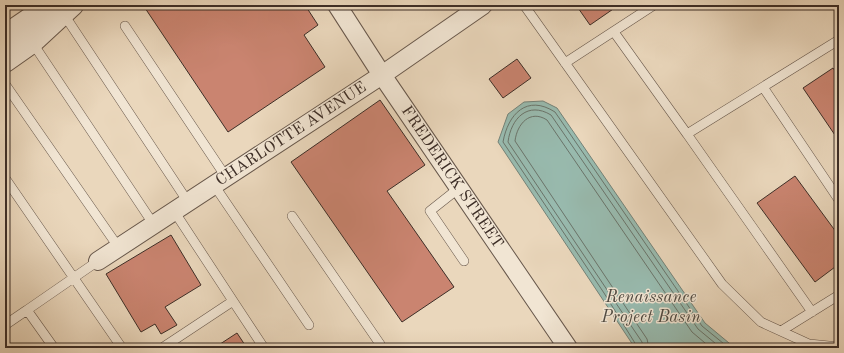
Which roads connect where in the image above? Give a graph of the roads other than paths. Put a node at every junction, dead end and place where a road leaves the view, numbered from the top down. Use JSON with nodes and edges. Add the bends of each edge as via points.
{"nodes":[{"id":1,"x":337,"y":5,"type":"edge"},
{"id":2,"x":483,"y":5,"type":"edge"},
{"id":3,"x":524,"y":5,"type":"edge"},
{"id":4,"x":654,"y":5,"type":"edge"},
{"id":5,"x":65,"y":8,"type":"edge"},
{"id":6,"x":125,"y":26,"type":"dead end"},
{"id":7,"x":614,"y":32,"type":"junction"},
{"id":8,"x":5,"y":36,"type":"edge"},
{"id":9,"x":32,"y":42,"type":"junction"},
{"id":10,"x":839,"y":44,"type":"edge"},
{"id":11,"x":5,"y":61,"type":"edge"},
{"id":12,"x":565,"y":63,"type":"junction"},
{"id":13,"x":382,"y":75,"type":"junction"},
{"id":14,"x":5,"y":84,"type":"edge"},
{"id":15,"x":763,"y":87,"type":"junction"},
{"id":16,"x":687,"y":134,"type":"junction"},
{"id":17,"x":5,"y":178,"type":"edge"},
{"id":18,"x":220,"y":181,"type":"junction"},
{"id":19,"x":459,"y":188,"type":"junction"},
{"id":20,"x":839,"y":200,"type":"edge"},
{"id":21,"x":181,"y":207,"type":"junction"},
{"id":22,"x":292,"y":216,"type":"dead end"},
{"id":23,"x":154,"y":225,"type":"junction"},
{"id":24,"x":119,"y":248,"type":"junction"},
{"id":25,"x":464,"y":261,"type":"dead end"},
{"id":26,"x":98,"y":262,"type":"joint"},
{"id":27,"x":74,"y":278,"type":"junction"},
{"id":28,"x":839,"y":295,"type":"edge"},
{"id":29,"x":233,"y":301,"type":"junction"},
{"id":30,"x":28,"y":310,"type":"junction"},
{"id":31,"x":812,"y":312,"type":"junction"},
{"id":32,"x":5,"y":325,"type":"edge"},
{"id":33,"x":309,"y":325,"type":"dead end"},
{"id":34,"x":781,"y":331,"type":"junction"},
{"id":35,"x":379,"y":347,"type":"edge"},
{"id":36,"x":839,"y":347,"type":"edge"},
{"id":37,"x":54,"y":348,"type":"edge"},
{"id":38,"x":122,"y":348,"type":"edge"},
{"id":39,"x":162,"y":348,"type":"edge"},
{"id":40,"x":264,"y":348,"type":"edge"},
{"id":41,"x":568,"y":348,"type":"edge"}],
"edges":[{"from":1,"to":13,"type":"street","name":"FREDERICK STREET"},
{"from":2,"to":13,"type":"street","name":"CHARLOTTE AVENUE"},
{"from":3,"to":12,"type":"lane"},
{"from":4,"to":7,"type":"lane"},
{"from":5,"to":8,"type":"street","via":[[30,20]]},
{"from":5,"to":9,"type":"street"},
{"from":5,"to":21,"type":"lane"},
{"from":6,"to":18,"type":"lane"},
{"from":7,"to":12,"type":"lane"},
{"from":7,"to":16,"type":"lane"},
{"from":9,"to":11,"type":"street"},
{"from":9,"to":23,"type":"lane"},
{"from":10,"to":15,"type":"lane","via":[[837,41]]},
{"from":12,"to":34,"type":"lane","via":[[722,284],[761,322]]},
{"from":13,"to":18,"type":"street","name":"CHARLOTTE AVENUE"},
{"from":13,"to":19,"type":"street","name":"FREDERICK STREET"},
{"from":14,"to":24,"type":"lane"},
{"from":15,"to":16,"type":"lane"},
{"from":15,"to":20,"type":"lane"},
{"from":16,"to":31,"type":"lane"},
{"from":17,"to":27,"type":"lane"},
{"from":18,"to":21,"type":"street","name":"CHARLOTTE AVENUE"},
{"from":18,"to":33,"type":"lane"},
{"from":19,"to":25,"type":"lane","via":[[430,211]]},
{"from":19,"to":41,"type":"street","name":"FREDERICK STREET"},
{"from":21,"to":23,"type":"street","name":"CHARLOTTE AVENUE"},
{"from":21,"to":29,"type":"lane"},
{"from":22,"to":35,"type":"lane"},
{"from":23,"to":24,"type":"street","name":"CHARLOTTE AVENUE"},
{"from":24,"to":26,"type":"street","name":"CHARLOTTE AVENUE"},
{"from":26,"to":27,"type":"lane"},
{"from":27,"to":30,"type":"lane"},
{"from":27,"to":38,"type":"lane"},
{"from":28,"to":31,"type":"lane"},
{"from":29,"to":39,"type":"lane"},
{"from":29,"to":40,"type":"lane"},
{"from":30,"to":32,"type":"lane"},
{"from":30,"to":37,"type":"lane"},
{"from":31,"to":34,"type":"lane"},
{"from":34,"to":36,"type":"lane","via":[[810,344]]}]}
